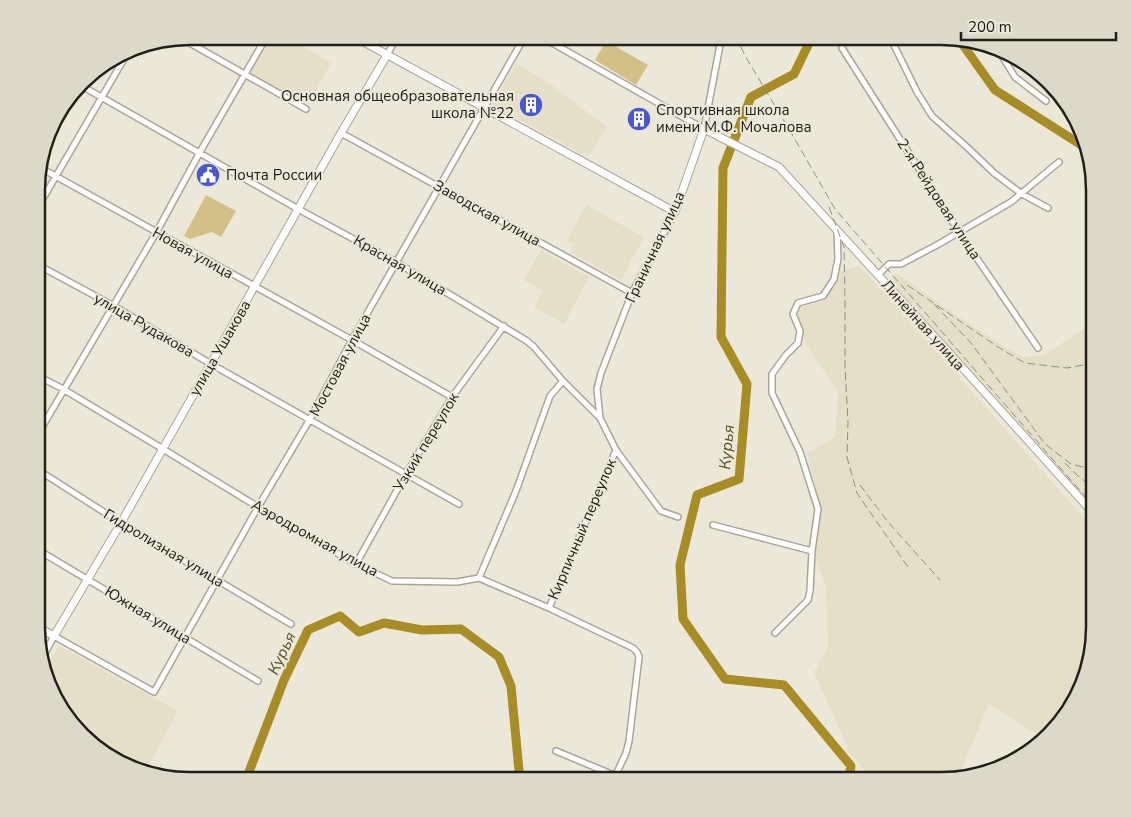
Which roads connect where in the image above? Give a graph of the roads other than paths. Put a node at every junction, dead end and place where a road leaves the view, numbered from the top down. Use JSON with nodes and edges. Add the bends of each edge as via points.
{"nodes":[{"id":1,"x":193,"y":45,"type":"edge"},
{"id":2,"x":262,"y":45,"type":"edge"},
{"id":3,"x":369,"y":45,"type":"edge"},
{"id":4,"x":392,"y":45,"type":"edge"},
{"id":5,"x":520,"y":45,"type":"edge"},
{"id":6,"x":556,"y":45,"type":"edge"},
{"id":7,"x":720,"y":45,"type":"edge"},
{"id":8,"x":894,"y":45,"type":"edge"},
{"id":9,"x":842,"y":48,"type":"dead end"},
{"id":10,"x":387,"y":55,"type":"junction"},
{"id":11,"x":1004,"y":60,"type":"edge"},
{"id":12,"x":122,"y":62,"type":"edge"},
{"id":13,"x":245,"y":74,"type":"junction"},
{"id":14,"x":87,"y":89,"type":"edge"},
{"id":15,"x":101,"y":97,"type":"junction"},
{"id":16,"x":1046,"y":101,"type":"dead end"},
{"id":17,"x":484,"y":108,"type":"junction"},
{"id":18,"x":306,"y":109,"type":"dead end"},
{"id":19,"x":704,"y":129,"type":"junction"},
{"id":20,"x":341,"y":133,"type":"junction"},
{"id":21,"x":200,"y":152,"type":"junction"},
{"id":22,"x":1059,"y":162,"type":"dead end"},
{"id":23,"x":46,"y":172,"type":"edge"},
{"id":24,"x":55,"y":177,"type":"junction"},
{"id":25,"x":439,"y":187,"type":"junction"},
{"id":26,"x":1022,"y":194,"type":"junction"},
{"id":27,"x":45,"y":195,"type":"edge"},
{"id":28,"x":1048,"y":208,"type":"dead end"},
{"id":29,"x":298,"y":209,"type":"junction"},
{"id":30,"x":675,"y":212,"type":"junction"},
{"id":31,"x":837,"y":230,"type":"junction"},
{"id":32,"x":959,"y":232,"type":"junction"},
{"id":33,"x":156,"y":233,"type":"junction"},
{"id":34,"x":396,"y":262,"type":"junction"},
{"id":35,"x":45,"y":269,"type":"edge"},
{"id":36,"x":878,"y":275,"type":"junction"},
{"id":37,"x":255,"y":287,"type":"junction"},
{"id":38,"x":632,"y":293,"type":"junction"},
{"id":39,"x":112,"y":306,"type":"junction"},
{"id":40,"x":504,"y":326,"type":"junction"},
{"id":41,"x":352,"y":340,"type":"junction"},
{"id":42,"x":1038,"y":348,"type":"dead end"},
{"id":43,"x":211,"y":364,"type":"junction"},
{"id":44,"x":45,"y":380,"type":"edge"},
{"id":45,"x":563,"y":381,"type":"junction"},
{"id":46,"x":63,"y":389,"type":"junction"},
{"id":47,"x":452,"y":397,"type":"junction"},
{"id":48,"x":600,"y":418,"type":"junction"},
{"id":49,"x":310,"y":419,"type":"junction"},
{"id":50,"x":45,"y":421,"type":"edge"},
{"id":51,"x":163,"y":449,"type":"junction"},
{"id":52,"x":616,"y":450,"type":"junction"},
{"id":53,"x":45,"y":474,"type":"edge"},
{"id":54,"x":406,"y":474,"type":"junction"},
{"id":55,"x":459,"y":504,"type":"dead end"},
{"id":56,"x":1086,"y":505,"type":"edge"},
{"id":57,"x":258,"y":507,"type":"junction"},
{"id":58,"x":678,"y":516,"type":"dead end"},
{"id":59,"x":121,"y":522,"type":"junction"},
{"id":60,"x":713,"y":525,"type":"dead end"},
{"id":61,"x":812,"y":552,"type":"junction"},
{"id":62,"x":45,"y":554,"type":"edge"},
{"id":63,"x":356,"y":564,"type":"junction"},
{"id":64,"x":479,"y":578,"type":"junction"},
{"id":65,"x":88,"y":579,"type":"junction"},
{"id":66,"x":217,"y":580,"type":"junction"},
{"id":67,"x":549,"y":608,"type":"junction"},
{"id":68,"x":291,"y":624,"type":"dead end"},
{"id":69,"x":45,"y":630,"type":"edge"},
{"id":70,"x":775,"y":634,"type":"dead end"},
{"id":71,"x":54,"y":636,"type":"junction"},
{"id":72,"x":184,"y":638,"type":"junction"},
{"id":73,"x":47,"y":650,"type":"edge"},
{"id":74,"x":258,"y":681,"type":"dead end"},
{"id":75,"x":556,"y":751,"type":"dead end"},
{"id":76,"x":601,"y":772,"type":"edge"},
{"id":77,"x":617,"y":772,"type":"edge"}],
"edges":[{"from":1,"to":13,"type":"street"},
{"from":2,"to":13,"type":"street"},
{"from":3,"to":10,"type":"street"},
{"from":4,"to":10,"type":"street","name":"улица Ушакова"},
{"from":5,"to":17,"type":"street","name":"Мостовая улица"},
{"from":6,"to":19,"type":"street"},
{"from":7,"to":19,"type":"street","name":"Граничная улица"},
{"from":8,"to":26,"type":"street","via":[[932,116]]},
{"from":9,"to":32,"type":"street","name":"2-я Рейдовая улица"},
{"from":10,"to":17,"type":"street"},
{"from":10,"to":20,"type":"street","name":"улица Ушакова"},
{"from":11,"to":16,"type":"street","via":[[1015,77]]},
{"from":12,"to":15,"type":"street"},
{"from":13,"to":18,"type":"street"},
{"from":13,"to":21,"type":"street"},
{"from":14,"to":15,"type":"street","name":"Красная улица"},
{"from":15,"to":21,"type":"street","name":"Красная улица"},
{"from":15,"to":24,"type":"street"},
{"from":17,"to":25,"type":"street","name":"Мостовая улица"},
{"from":17,"to":30,"type":"street"},
{"from":19,"to":30,"type":"street","name":"Граничная улица"},
{"from":19,"to":31,"type":"street","name":"Линейная улица","via":[[779,167]]},
{"from":20,"to":25,"type":"street","name":"Заводская улица"},
{"from":20,"to":29,"type":"street","name":"улица Ушакова"},
{"from":21,"to":29,"type":"street","name":"Красная улица"},
{"from":21,"to":33,"type":"street"},
{"from":22,"to":26,"type":"street"},
{"from":23,"to":24,"type":"street","name":"Новая улица"},
{"from":24,"to":27,"type":"street"},
{"from":24,"to":33,"type":"street","name":"Новая улица"},
{"from":25,"to":34,"type":"street","name":"Мостовая улица"},
{"from":25,"to":38,"type":"street","name":"Заводская улица"},
{"from":26,"to":28,"type":"street"},
{"from":26,"to":32,"type":"street"},
{"from":29,"to":34,"type":"street","name":"Красная улица"},
{"from":29,"to":37,"type":"street","name":"улица Ушакова"},
{"from":30,"to":38,"type":"street","name":"Граничная улица"},
{"from":31,"to":36,"type":"street","name":"Линейная улица"},
{"from":31,"to":61,"type":"street","via":[[838,259],[834,279],[823,296],[798,303],[793,314],[800,331],[798,343],[772,374],[772,393],[800,452],[818,509]]},
{"from":32,"to":36,"type":"street","via":[[901,264],[889,264]]},
{"from":32,"to":42,"type":"street","name":"2-я Рейдовая улица"},
{"from":33,"to":37,"type":"street","name":"Новая улица"},
{"from":33,"to":39,"type":"street"},
{"from":34,"to":40,"type":"street","name":"Красная улица"},
{"from":34,"to":41,"type":"street","name":"Мостовая улица"},
{"from":35,"to":39,"type":"street","name":"улица Рудакова"},
{"from":36,"to":56,"type":"street","name":"Линейная улица"},
{"from":37,"to":41,"type":"street","name":"Новая улица"},
{"from":37,"to":43,"type":"street","name":"улица Ушакова"},
{"from":38,"to":48,"type":"street","name":"Граничная улица","via":[[598,381]]},
{"from":39,"to":43,"type":"street","name":"улица Рудакова"},
{"from":39,"to":46,"type":"street"},
{"from":40,"to":45,"type":"street","name":"Красная улица","via":[[534,347]]},
{"from":40,"to":47,"type":"street","name":"Узкий переулок"},
{"from":41,"to":47,"type":"street","name":"Новая улица"},
{"from":41,"to":49,"type":"street","name":"Мостовая улица"},
{"from":43,"to":49,"type":"street","name":"улица Рудакова"},
{"from":43,"to":51,"type":"street","name":"улица Ушакова"},
{"from":44,"to":46,"type":"street","name":"Аэродромная улица"},
{"from":45,"to":48,"type":"street","name":"Красная улица"},
{"from":45,"to":64,"type":"street","via":[[550,396],[516,491]]},
{"from":46,"to":50,"type":"street"},
{"from":46,"to":51,"type":"street","name":"Аэродромная улица"},
{"from":47,"to":54,"type":"street","name":"Узкий переулок"},
{"from":48,"to":52,"type":"street","name":"Красная улица"},
{"from":49,"to":54,"type":"street","name":"улица Рудакова"},
{"from":49,"to":57,"type":"street","name":"Мостовая улица"},
{"from":51,"to":57,"type":"street","name":"Аэродромная улица"},
{"from":51,"to":59,"type":"street","name":"улица Ушакова"},
{"from":52,"to":58,"type":"street","name":"Красная улица","via":[[661,511]]},
{"from":52,"to":67,"type":"street","name":"Кирпичный переулок"},
{"from":53,"to":59,"type":"street","name":"Гидролизная улица"},
{"from":54,"to":55,"type":"street","name":"улица Рудакова"},
{"from":54,"to":63,"type":"street","name":"Узкий переулок"},
{"from":57,"to":63,"type":"street","name":"Аэродромная улица"},
{"from":57,"to":66,"type":"street","name":"Мостовая улица"},
{"from":59,"to":65,"type":"street","name":"улица Ушакова"},
{"from":59,"to":66,"type":"street","name":"Гидролизная улица"},
{"from":60,"to":61,"type":"street"},
{"from":61,"to":70,"type":"street","via":[[808,600]]},
{"from":62,"to":65,"type":"street","name":"Южная улица"},
{"from":63,"to":64,"type":"street","name":"Аэродромная улица","via":[[392,581],[456,582]]},
{"from":64,"to":67,"type":"street"},
{"from":65,"to":71,"type":"street","name":"улица Ушакова"},
{"from":65,"to":72,"type":"street","name":"Южная улица"},
{"from":66,"to":68,"type":"street","name":"Гидролизная улица"},
{"from":66,"to":72,"type":"street","name":"Мостовая улица"},
{"from":67,"to":77,"type":"street","via":[[637,652],[639,662],[629,741]]},
{"from":69,"to":71,"type":"street"},
{"from":71,"to":72,"type":"street","name":"Мостовая улица","via":[[154,692]]},
{"from":71,"to":73,"type":"street","name":"улица Ушакова"},
{"from":72,"to":74,"type":"street","name":"Южная улица"},
{"from":75,"to":76,"type":"street"}]}
